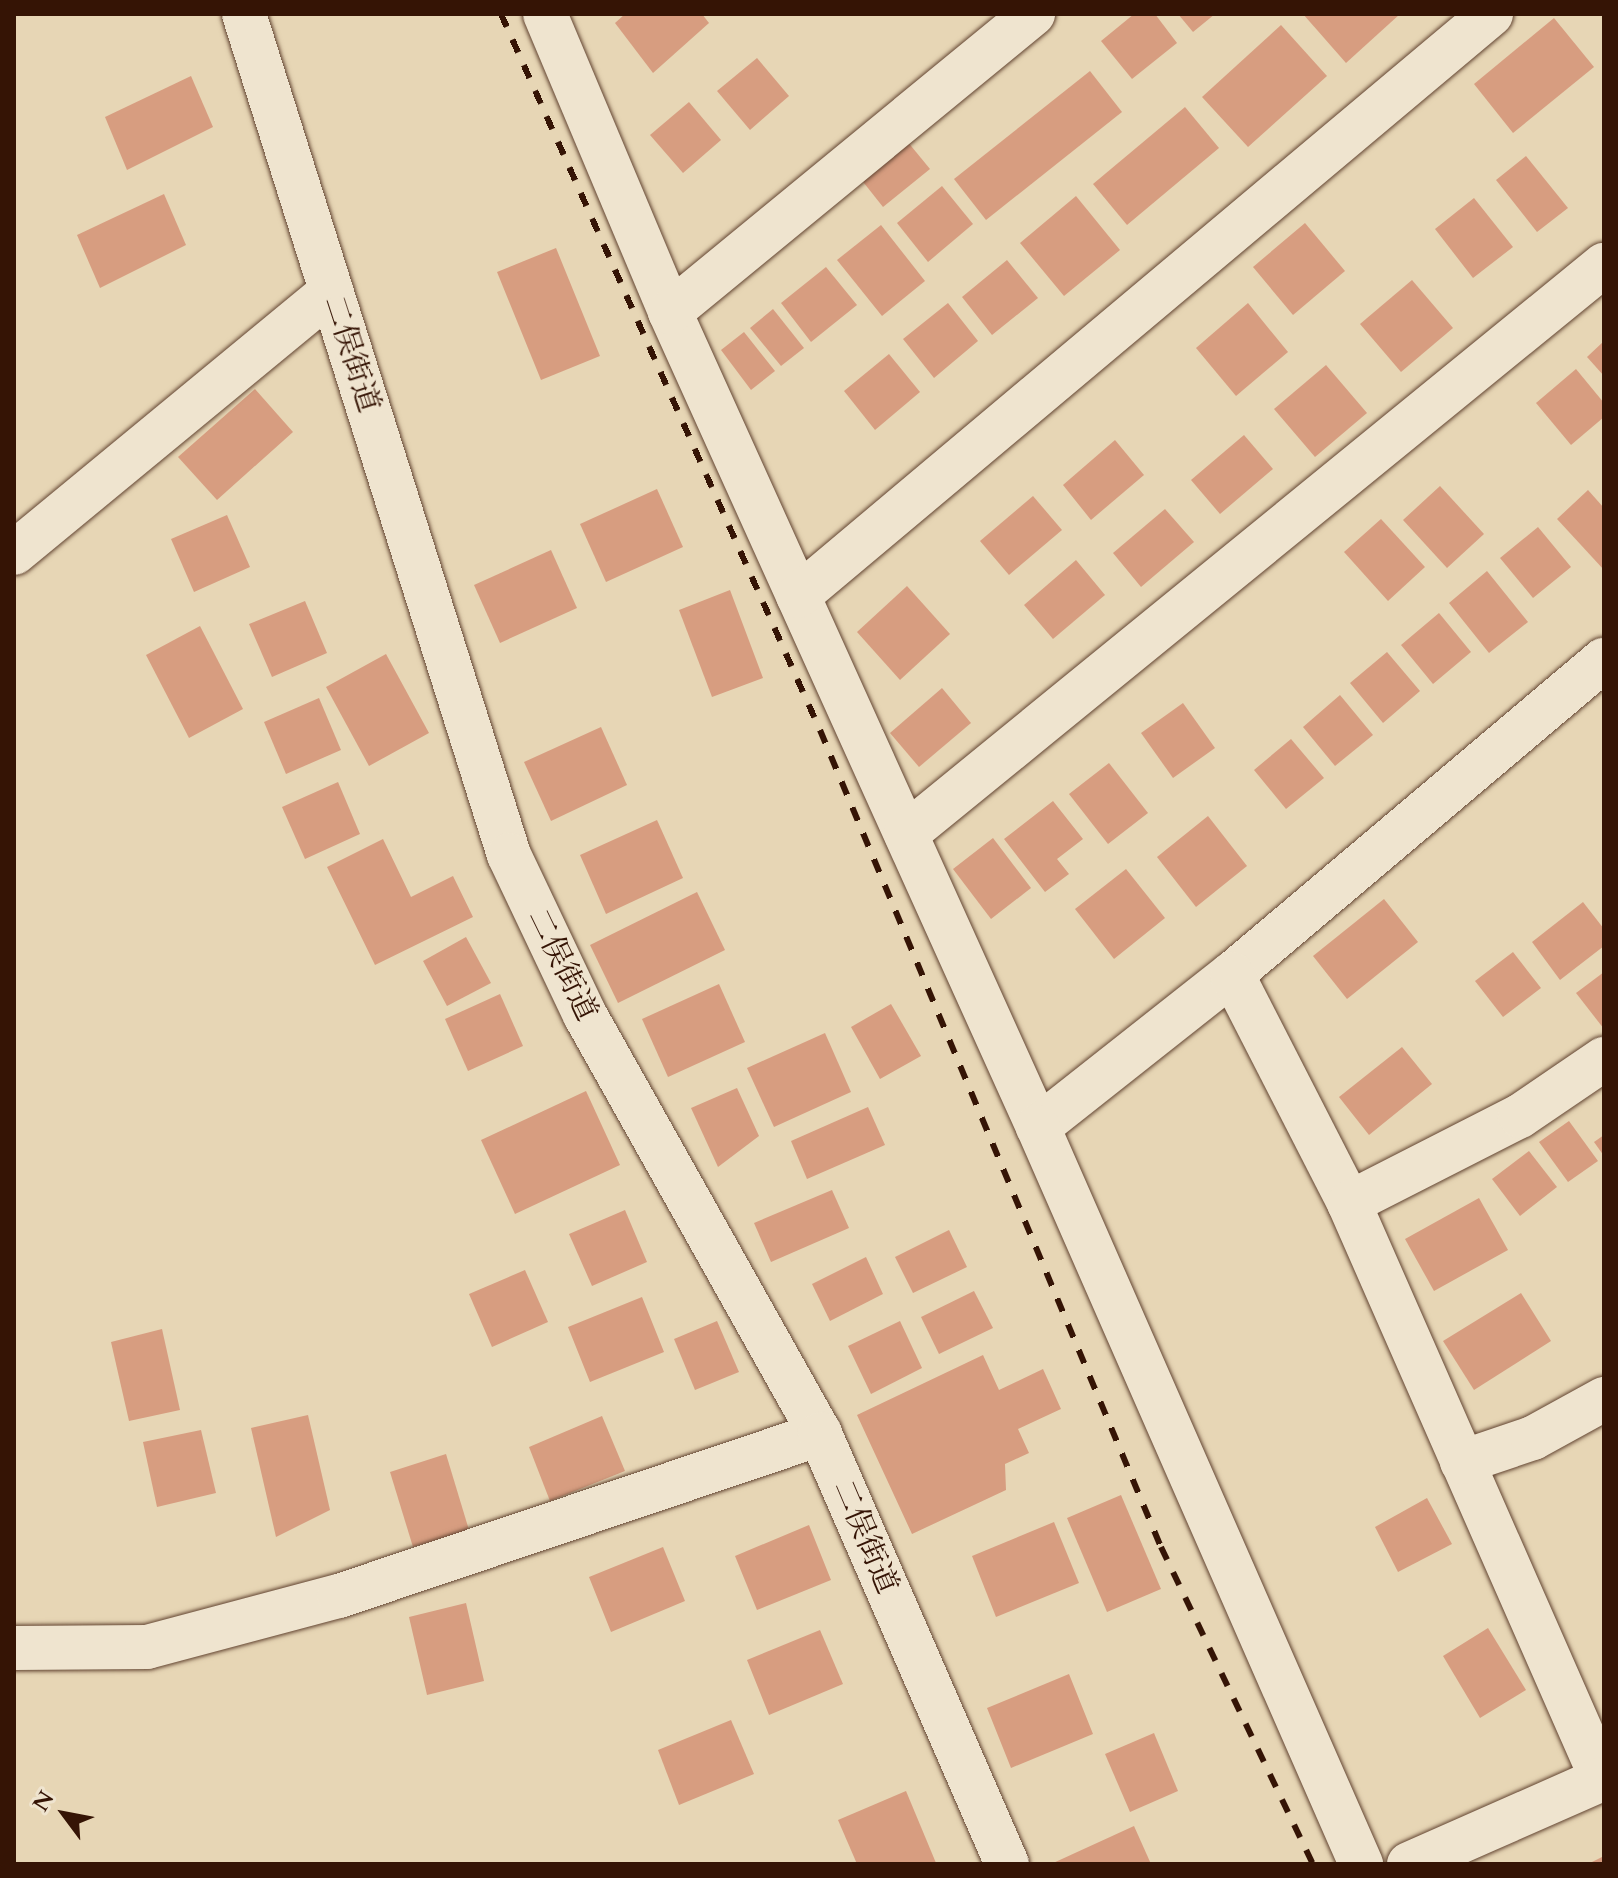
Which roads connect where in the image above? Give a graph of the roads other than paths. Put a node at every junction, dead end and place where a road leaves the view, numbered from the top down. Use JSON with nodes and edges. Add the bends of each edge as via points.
{"nodes":[{"id":1,"x":244,"y":14,"type":"edge"},
{"id":2,"x":545,"y":14,"type":"edge"},
{"id":3,"x":1033,"y":14,"type":"edge"},
{"id":4,"x":1491,"y":14,"type":"edge"},
{"id":5,"x":1604,"y":265,"type":"edge"},
{"id":6,"x":331,"y":292,"type":"junction"},
{"id":7,"x":670,"y":312,"type":"junction"},
{"id":8,"x":14,"y":553,"type":"edge"},
{"id":9,"x":798,"y":596,"type":"junction"},
{"id":10,"x":1604,"y":660,"type":"edge"},
{"id":11,"x":906,"y":834,"type":"junction"},
{"id":12,"x":1232,"y":974,"type":"junction"},
{"id":13,"x":1604,"y":1059,"type":"edge"},
{"id":14,"x":1038,"y":1127,"type":"junction"},
{"id":15,"x":1349,"y":1203,"type":"junction"},
{"id":16,"x":1604,"y":1399,"type":"edge"},
{"id":17,"x":820,"y":1434,"type":"junction"},
{"id":18,"x":1462,"y":1462,"type":"junction"},
{"id":19,"x":14,"y":1648,"type":"edge"},
{"id":20,"x":1603,"y":1780,"type":"edge"},
{"id":21,"x":1007,"y":1864,"type":"edge"},
{"id":22,"x":1361,"y":1864,"type":"edge"},
{"id":23,"x":1409,"y":1864,"type":"edge"}],
"edges":[{"from":1,"to":6,"type":"street","name":"二俣街道"},
{"from":2,"to":7,"type":"street"},
{"from":3,"to":7,"type":"street"},
{"from":4,"to":9,"type":"street"},
{"from":5,"to":11,"type":"street"},
{"from":6,"to":8,"type":"street"},
{"from":6,"to":17,"type":"street","name":"二俣街道","via":[[509,855],[585,1015]]},
{"from":7,"to":9,"type":"street"},
{"from":9,"to":11,"type":"street"},
{"from":10,"to":12,"type":"street"},
{"from":11,"to":14,"type":"street"},
{"from":12,"to":14,"type":"street"},
{"from":12,"to":15,"type":"street"},
{"from":13,"to":15,"type":"street","via":[[1520,1116]]},
{"from":14,"to":22,"type":"street"},
{"from":15,"to":18,"type":"street"},
{"from":16,"to":18,"type":"street","via":[[1533,1438]]},
{"from":17,"to":19,"type":"street","via":[[339,1596],[147,1647]]},
{"from":17,"to":21,"type":"street","name":"二俣街道"},
{"from":18,"to":20,"type":"street"},
{"from":20,"to":23,"type":"street"}]}
